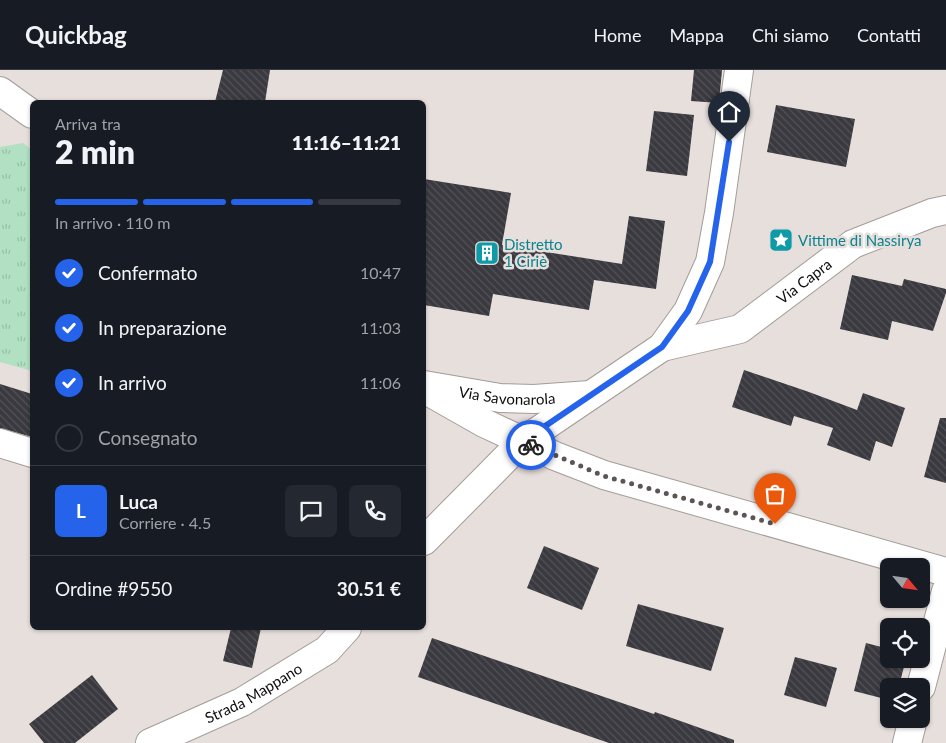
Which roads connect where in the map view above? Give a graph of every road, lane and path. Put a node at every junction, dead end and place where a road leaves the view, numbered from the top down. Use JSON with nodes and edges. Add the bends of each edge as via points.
{"nodes":[{"id":1,"x":739,"y":70,"type":"edge"},
{"id":2,"x":0,"y":91,"type":"edge"},
{"id":3,"x":30,"y":113,"type":"edge"},
{"id":4,"x":946,"y":210,"type":"edge"},
{"id":5,"x":662,"y":347,"type":"junction"},
{"id":6,"x":426,"y":387,"type":"edge"},
{"id":7,"x":426,"y":388,"type":"edge"},
{"id":8,"x":591,"y":394,"type":"junction"},
{"id":9,"x":523,"y":441,"type":"junction"},
{"id":10,"x":0,"y":443,"type":"edge"},
{"id":11,"x":30,"y":452,"type":"edge"},
{"id":12,"x":426,"y":539,"type":"edge"},
{"id":13,"x":946,"y":572,"type":"edge"},
{"id":14,"x":946,"y":591,"type":"edge"},
{"id":15,"x":344,"y":630,"type":"edge"},
{"id":16,"x":923,"y":678,"type":"edge"},
{"id":17,"x":911,"y":728,"type":"edge"},
{"id":18,"x":150,"y":743,"type":"edge"},
{"id":19,"x":907,"y":743,"type":"edge"}],
"edges":[{"from":1,"to":5,"type":"street","name":"Via Savonarola","via":[[710,262],[688,311]]},
{"from":2,"to":3,"type":"street"},
{"from":4,"to":5,"type":"street","name":"Via Capra","via":[[853,244],[740,328]]},
{"from":5,"to":8,"type":"street","name":"Via Savonarola"},
{"from":6,"to":8,"type":"street","name":"Via Savonarola","via":[[500,398]]},
{"from":7,"to":9,"type":"street","via":[[484,423]]},
{"from":8,"to":9,"type":"street","name":"Via Savonarola"},
{"from":9,"to":12,"type":"street"},
{"from":9,"to":13,"type":"street","via":[[604,476]]},
{"from":10,"to":11,"type":"street"},
{"from":14,"to":16,"type":"street"},
{"from":15,"to":18,"type":"street","name":"Strada Mappano","via":[[327,650],[242,702]]},
{"from":17,"to":19,"type":"street"}]}
